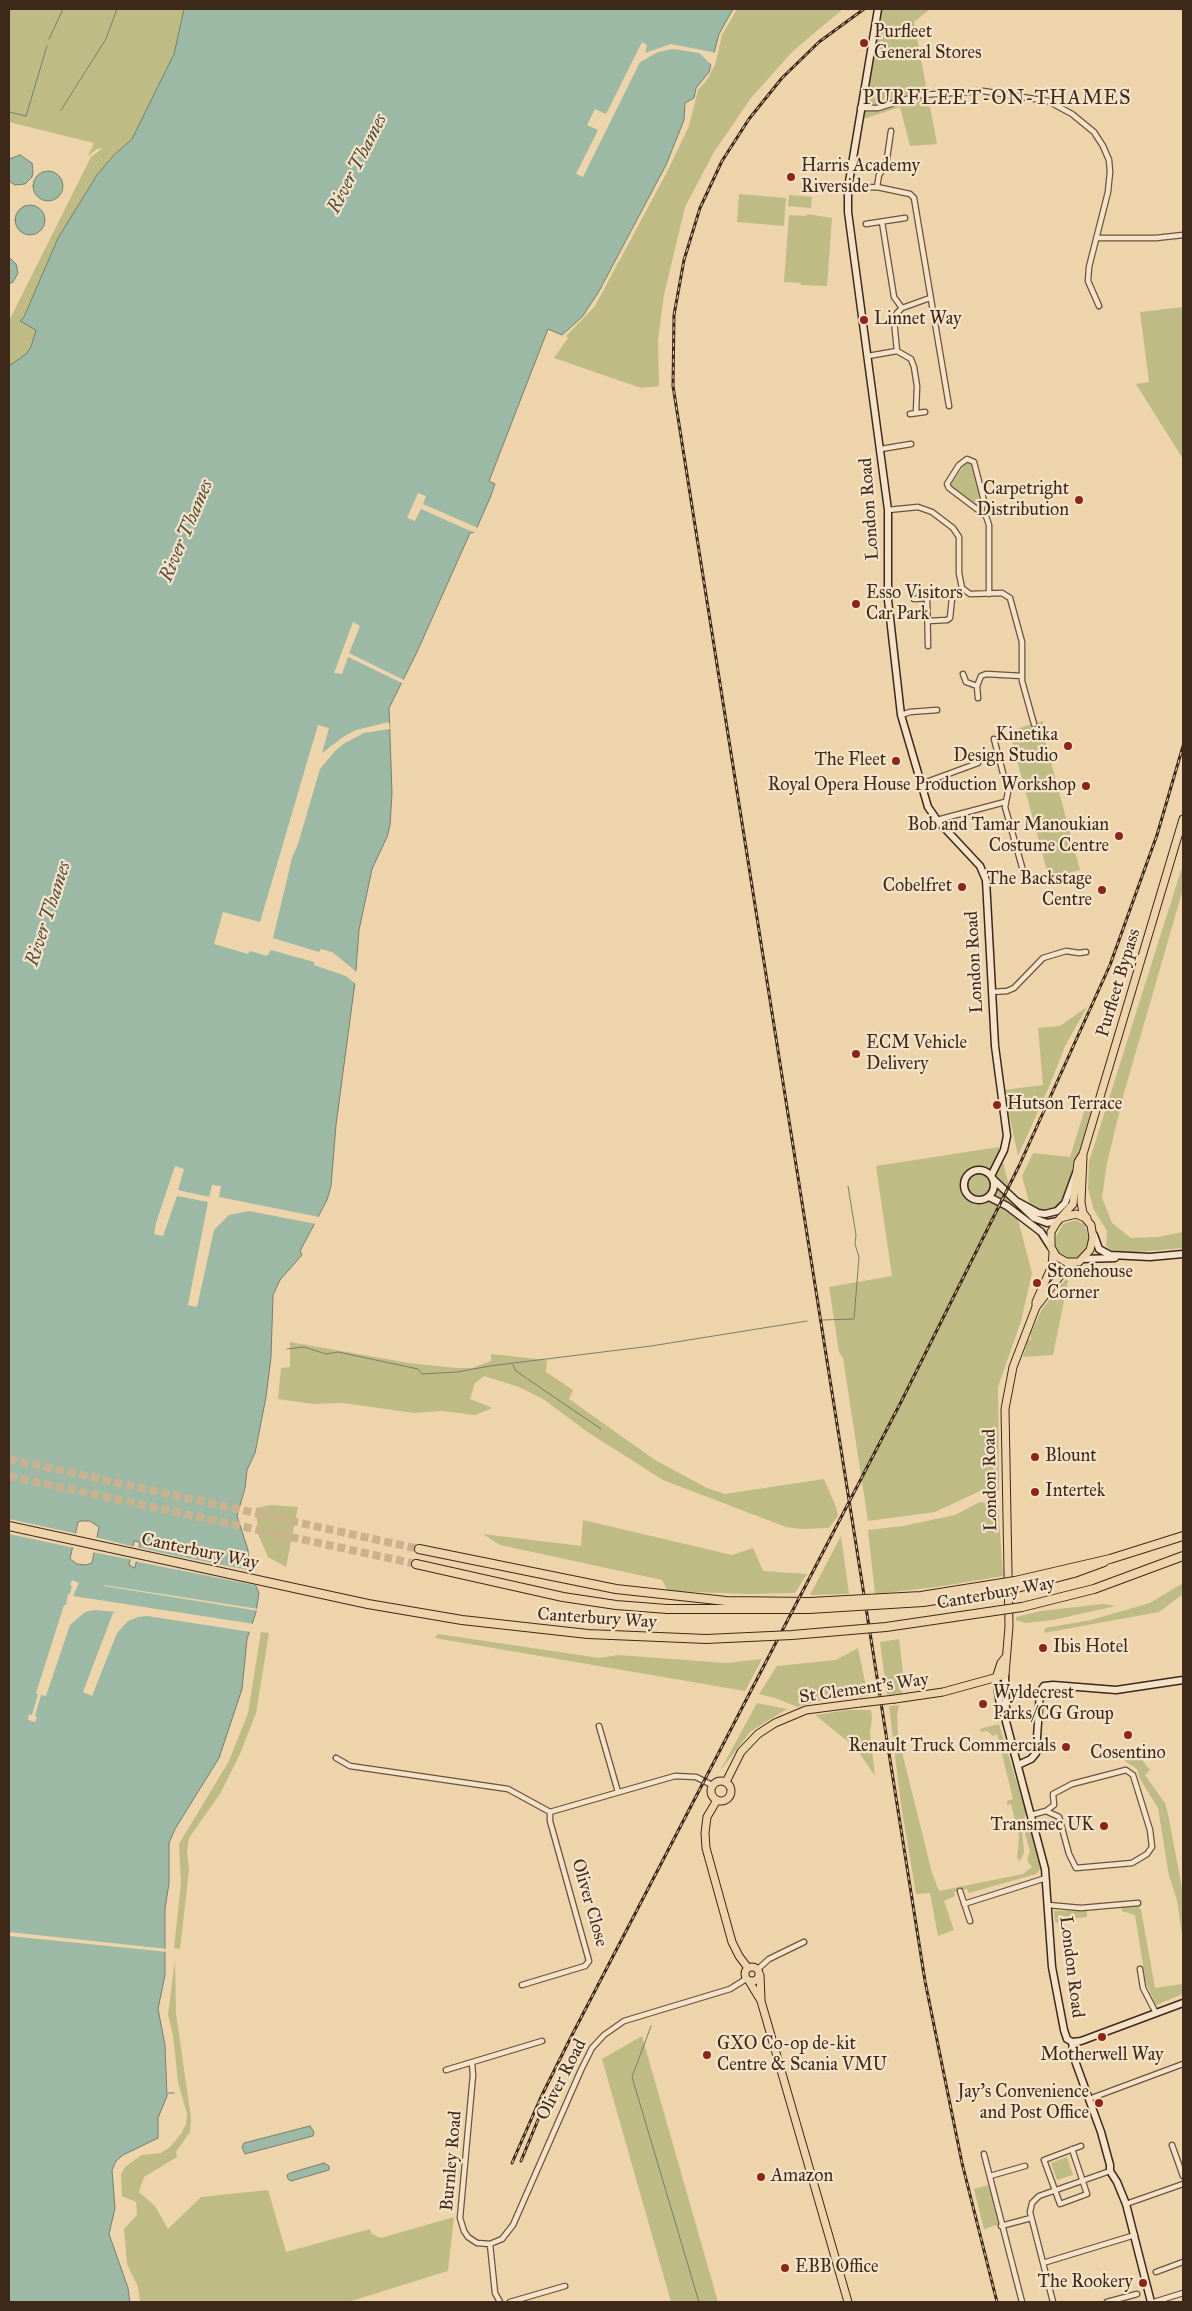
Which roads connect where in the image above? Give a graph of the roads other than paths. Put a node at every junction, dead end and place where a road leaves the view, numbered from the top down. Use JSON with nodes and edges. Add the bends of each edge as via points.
{"nodes":[{"id":1,"x":878,"y":9,"type":"edge"},
{"id":2,"x":860,"y":108,"type":"junction"},
{"id":3,"x":891,"y":131,"type":"dead end"},
{"id":4,"x":877,"y":187,"type":"junction"},
{"id":5,"x":848,"y":188,"type":"junction"},
{"id":6,"x":906,"y":218,"type":"dead end"},
{"id":7,"x":882,"y":222,"type":"junction"},
{"id":8,"x":866,"y":224,"type":"dead end"},
{"id":9,"x":1183,"y":235,"type":"edge"},
{"id":10,"x":1098,"y":238,"type":"junction"},
{"id":11,"x":930,"y":298,"type":"junction"},
{"id":12,"x":1099,"y":306,"type":"dead end"},
{"id":13,"x":902,"y":308,"type":"junction"},
{"id":14,"x":897,"y":351,"type":"junction"},
{"id":15,"x":868,"y":356,"type":"junction"},
{"id":16,"x":949,"y":406,"type":"dead end"},
{"id":17,"x":925,"y":412,"type":"dead end"},
{"id":18,"x":916,"y":413,"type":"junction"},
{"id":19,"x":910,"y":414,"type":"dead end"},
{"id":20,"x":911,"y":444,"type":"dead end"},
{"id":21,"x":880,"y":449,"type":"junction"},
{"id":22,"x":888,"y":510,"type":"junction"},
{"id":23,"x":981,"y":511,"type":"junction"},
{"id":24,"x":962,"y":588,"type":"junction"},
{"id":25,"x":989,"y":594,"type":"junction"},
{"id":26,"x":914,"y":599,"type":"dead end"},
{"id":27,"x":928,"y":621,"type":"junction"},
{"id":28,"x":928,"y":646,"type":"dead end"},
{"id":29,"x":963,"y":674,"type":"dead end"},
{"id":30,"x":1022,"y":676,"type":"junction"},
{"id":31,"x":977,"y":686,"type":"junction"},
{"id":32,"x":978,"y":698,"type":"dead end"},
{"id":33,"x":937,"y":710,"type":"dead end"},
{"id":34,"x":901,"y":714,"type":"junction"},
{"id":35,"x":1034,"y":724,"type":"dead end"},
{"id":36,"x":994,"y":740,"type":"dead end"},
{"id":37,"x":978,"y":763,"type":"dead end"},
{"id":38,"x":921,"y":784,"type":"junction"},
{"id":39,"x":1005,"y":802,"type":"junction"},
{"id":40,"x":937,"y":820,"type":"junction"},
{"id":41,"x":1183,"y":820,"type":"edge"},
{"id":42,"x":1026,"y":881,"type":"dead end"},
{"id":43,"x":1086,"y":952,"type":"dead end"},
{"id":44,"x":992,"y":992,"type":"junction"},
{"id":45,"x":1083,"y":1154,"type":"junction"},
{"id":46,"x":996,"y":1162,"type":"junction"},
{"id":47,"x":982,"y":1170,"type":"junction"},
{"id":48,"x":1077,"y":1172,"type":"junction"},
{"id":49,"x":992,"y":1178,"type":"junction"},
{"id":50,"x":989,"y":1197,"type":"junction"},
{"id":51,"x":1018,"y":1202,"type":"junction"},
{"id":52,"x":1059,"y":1219,"type":"junction"},
{"id":53,"x":1089,"y":1221,"type":"junction"},
{"id":54,"x":1094,"y":1234,"type":"junction"},
{"id":55,"x":1052,"y":1249,"type":"junction"},
{"id":56,"x":1183,"y":1254,"type":"edge"},
{"id":57,"x":1118,"y":1257,"type":"junction"},
{"id":58,"x":1082,"y":1259,"type":"junction"},
{"id":59,"x":1074,"y":1263,"type":"junction"},
{"id":60,"x":1036,"y":1307,"type":"junction"},
{"id":61,"x":9,"y":1526,"type":"edge"},
{"id":62,"x":1183,"y":1536,"type":"edge"},
{"id":63,"x":419,"y":1548,"type":"tunnel mouth"},
{"id":64,"x":1183,"y":1556,"type":"edge"},
{"id":65,"x":416,"y":1564,"type":"tunnel mouth"},
{"id":66,"x":782,"y":1606,"type":"junction"},
{"id":67,"x":1005,"y":1658,"type":"junction"},
{"id":68,"x":1005,"y":1675,"type":"junction"},
{"id":69,"x":996,"y":1678,"type":"junction"},
{"id":70,"x":1183,"y":1680,"type":"edge"},
{"id":71,"x":1004,"y":1714,"type":"junction"},
{"id":72,"x":599,"y":1726,"type":"dead end"},
{"id":73,"x":336,"y":1758,"type":"dead end"},
{"id":74,"x":1018,"y":1765,"type":"junction"},
{"id":75,"x":726,"y":1782,"type":"junction"},
{"id":76,"x":712,"y":1785,"type":"junction"},
{"id":77,"x":618,"y":1792,"type":"junction"},
{"id":78,"x":717,"y":1800,"type":"junction"},
{"id":79,"x":1046,"y":1811,"type":"junction"},
{"id":80,"x":550,"y":1812,"type":"junction"},
{"id":81,"x":1031,"y":1815,"type":"junction"},
{"id":82,"x":1046,"y":1878,"type":"junction"},
{"id":83,"x":960,"y":1892,"type":"dead end"},
{"id":84,"x":1138,"y":1903,"type":"dead end"},
{"id":85,"x":964,"y":1904,"type":"junction"},
{"id":86,"x":1048,"y":1905,"type":"junction"},
{"id":87,"x":970,"y":1921,"type":"dead end"},
{"id":88,"x":804,"y":1942,"type":"dead end"},
{"id":89,"x":748,"y":1968,"type":"junction"},
{"id":90,"x":1140,"y":1969,"type":"dead end"},
{"id":91,"x":759,"y":1972,"type":"junction"},
{"id":92,"x":747,"y":1980,"type":"junction"},
{"id":93,"x":522,"y":1985,"type":"dead end"},
{"id":94,"x":761,"y":2001,"type":"junction"},
{"id":95,"x":1183,"y":2003,"type":"edge"},
{"id":96,"x":1156,"y":2013,"type":"junction"},
{"id":97,"x":542,"y":2041,"type":"dead end"},
{"id":98,"x":1072,"y":2042,"type":"junction"},
{"id":99,"x":472,"y":2063,"type":"junction"},
{"id":100,"x":1183,"y":2064,"type":"edge"},
{"id":101,"x":446,"y":2070,"type":"dead end"},
{"id":102,"x":1089,"y":2099,"type":"junction"},
{"id":103,"x":1172,"y":2145,"type":"dead end"},
{"id":104,"x":1081,"y":2146,"type":"dead end"},
{"id":105,"x":1072,"y":2150,"type":"junction"},
{"id":106,"x":984,"y":2154,"type":"dead end"},
{"id":107,"x":1025,"y":2166,"type":"dead end"},
{"id":108,"x":1110,"y":2171,"type":"junction"},
{"id":109,"x":990,"y":2176,"type":"junction"},
{"id":110,"x":1183,"y":2176,"type":"edge"},
{"id":111,"x":1083,"y":2181,"type":"junction"},
{"id":112,"x":1183,"y":2184,"type":"edge"},
{"id":113,"x":1055,"y":2191,"type":"junction"},
{"id":114,"x":1126,"y":2204,"type":"junction"},
{"id":115,"x":1031,"y":2218,"type":"junction"},
{"id":116,"x":1002,"y":2226,"type":"junction"},
{"id":117,"x":1135,"y":2235,"type":"junction"},
{"id":118,"x":490,"y":2244,"type":"junction"},
{"id":119,"x":1183,"y":2262,"type":"edge"},
{"id":120,"x":1043,"y":2263,"type":"junction"},
{"id":121,"x":1156,"y":2272,"type":"dead end"},
{"id":122,"x":565,"y":2286,"type":"dead end"},
{"id":123,"x":1183,"y":2293,"type":"edge"},
{"id":124,"x":1138,"y":2294,"type":"dead end"},
{"id":125,"x":500,"y":2302,"type":"edge"},
{"id":126,"x":510,"y":2302,"type":"edge"},
{"id":127,"x":848,"y":2302,"type":"edge"},
{"id":128,"x":1022,"y":2302,"type":"edge"},
{"id":129,"x":1053,"y":2302,"type":"edge"},
{"id":130,"x":1107,"y":2302,"type":"edge"},
{"id":131,"x":1153,"y":2302,"type":"edge"}],
"edges":[{"from":1,"to":2,"type":"street","name":"London Road"},
{"from":2,"to":5,"type":"street","name":"London Road"},
{"from":2,"to":10,"type":"street","via":[[878,108],[920,95],[983,91],[1048,101],[1072,114],[1094,132],[1109,160],[1108,192]]},
{"from":3,"to":4,"type":"street","via":[[886,165],[879,175]]},
{"from":4,"to":5,"type":"street"},
{"from":4,"to":11,"type":"street","via":[[910,194],[914,198]]},
{"from":5,"to":15,"type":"street","name":"London Road","via":[[848,212]]},
{"from":6,"to":7,"type":"street"},
{"from":7,"to":8,"type":"street"},
{"from":7,"to":13,"type":"street","via":[[894,297]]},
{"from":9,"to":10,"type":"street"},
{"from":10,"to":12,"type":"street","via":[[1088,281]]},
{"from":11,"to":13,"type":"street"},
{"from":11,"to":16,"type":"street"},
{"from":13,"to":14,"type":"street","via":[[894,320]]},
{"from":14,"to":15,"type":"street"},
{"from":14,"to":18,"type":"street","via":[[911,359],[914,367]]},
{"from":15,"to":21,"type":"street","name":"London Road"},
{"from":17,"to":18,"type":"street"},
{"from":18,"to":19,"type":"street"},
{"from":20,"to":21,"type":"street"},
{"from":21,"to":22,"type":"street","name":"London Road"},
{"from":22,"to":24,"type":"street","via":[[918,507],[932,512],[954,528],[959,537]]},
{"from":22,"to":34,"type":"street","name":"London Road","via":[[888,600]]},
{"from":23,"to":23,"type":"street","via":[[947,484],[967,459],[974,462],[984,501]]},
{"from":23,"to":25,"type":"street","via":[[989,525]]},
{"from":24,"to":25,"type":"street","via":[[970,594]]},
{"from":24,"to":27,"type":"street","via":[[952,598],[950,618]]},
{"from":25,"to":30,"type":"street","via":[[1002,593],[1010,598],[1022,639]]},
{"from":26,"to":27,"type":"street","via":[[927,598]]},
{"from":27,"to":28,"type":"street"},
{"from":29,"to":31,"type":"street","via":[[966,682]]},
{"from":30,"to":31,"type":"street","via":[[986,674],[981,676]]},
{"from":30,"to":35,"type":"street"},
{"from":31,"to":32,"type":"street"},
{"from":33,"to":34,"type":"street"},
{"from":34,"to":38,"type":"street","name":"London Road"},
{"from":36,"to":39,"type":"street","via":[[1008,792]]},
{"from":37,"to":38,"type":"street"},
{"from":38,"to":40,"type":"street","name":"London Road","via":[[928,806]]},
{"from":39,"to":40,"type":"street"},
{"from":39,"to":42,"type":"street"},
{"from":40,"to":44,"type":"street","name":"London Road","via":[[980,866],[985,876]]},
{"from":41,"to":45,"type":"main road","name":"Purfleet Bypass"},
{"from":43,"to":44,"type":"street","via":[[1066,951],[1043,958],[1014,988]]},
{"from":44,"to":46,"type":"street","name":"London Road","via":[[1007,1136],[1004,1150]]},
{"from":45,"to":48,"type":"main road","name":"Purfleet Bypass"},
{"from":45,"to":53,"type":"main road","name":"Purfleet Bypass","via":[[1082,1202],[1083,1212]]},
{"from":46,"to":47,"type":"street"},
{"from":46,"to":49,"type":"street","name":"London Road"},
{"from":47,"to":49,"type":"street"},
{"from":47,"to":50,"type":"street","via":[[969,1174],[964,1188],[973,1199]]},
{"from":48,"to":51,"type":"street","via":[[1065,1203],[1057,1210],[1038,1213]]},
{"from":48,"to":52,"type":"main road","name":"Purfleet Bypass","via":[[1073,1204]]},
{"from":49,"to":50,"type":"street","via":[[993,1190]]},
{"from":49,"to":51,"type":"street","via":[[999,1188]]},
{"from":50,"to":55,"type":"street","via":[[1007,1206],[1041,1232]]},
{"from":51,"to":52,"type":"street","via":[[1040,1221],[1050,1224]]},
{"from":52,"to":53,"type":"main road","via":[[1076,1214]]},
{"from":52,"to":55,"type":"main road","via":[[1052,1232]]},
{"from":53,"to":54,"type":"main road"},
{"from":54,"to":57,"type":"street","via":[[1101,1250]]},
{"from":54,"to":58,"type":"main road","via":[[1090,1250]]},
{"from":55,"to":59,"type":"main road","via":[[1062,1260]]},
{"from":55,"to":60,"type":"main road","name":"London Road","via":[[1053,1263]]},
{"from":56,"to":57,"type":"street"},
{"from":57,"to":58,"type":"street"},
{"from":58,"to":59,"type":"main road"},
{"from":59,"to":60,"type":"main road","name":"London Road"},
{"from":60,"to":67,"type":"main road","name":"London Road","via":[[1013,1367],[1005,1409],[1009,1626]]},
{"from":61,"to":64,"type":"highway","name":"Canterbury Way","bridge":true,"via":[[368,1604],[462,1620],[588,1634],[706,1639],[886,1627],[1022,1607],[1094,1589]]},
{"from":62,"to":66,"type":"highway","name":"Canterbury Way","bridge":true,"via":[[1016,1584],[895,1598]]},
{"from":63,"to":66,"type":"highway","name":"Canterbury Way","via":[[616,1590]]},
{"from":65,"to":66,"type":"highway","name":"Canterbury Way","via":[[563,1597],[616,1605],[667,1609]]},
{"from":67,"to":68,"type":"main road","name":"London Road"},
{"from":67,"to":69,"type":"main road","name":"London Road"},
{"from":68,"to":69,"type":"main road","name":"St Clement's Way"},
{"from":68,"to":71,"type":"street","name":"London Road"},
{"from":69,"to":71,"type":"street","name":"London Road"},
{"from":69,"to":75,"type":"main road","name":"St Clement's Way","bridge":true,"via":[[943,1692],[806,1710],[758,1734],[741,1752]]},
{"from":70,"to":74,"type":"street","via":[[1116,1690],[1044,1686],[1040,1692],[1036,1753],[1032,1759]]},
{"from":71,"to":74,"type":"street","name":"London Road"},
{"from":72,"to":77,"type":"street"},
{"from":73,"to":80,"type":"street","via":[[350,1766],[508,1789]]},
{"from":74,"to":81,"type":"street","name":"London Road"},
{"from":75,"to":76,"type":"main road","via":[[717,1781]]},
{"from":75,"to":78,"type":"main road","name":"St Clement's Way","via":[[730,1788],[729,1796]]},
{"from":76,"to":77,"type":"street","via":[[696,1777],[681,1775]]},
{"from":76,"to":78,"type":"main road","via":[[711,1792]]},
{"from":77,"to":80,"type":"street"},
{"from":78,"to":89,"type":"main road","via":[[707,1817],[706,1848],[732,1942]]},
{"from":79,"to":79,"type":"street","via":[[1054,1805],[1052,1794],[1072,1784],[1126,1770],[1133,1775],[1152,1847],[1132,1863],[1076,1868],[1059,1816]]},
{"from":79,"to":81,"type":"street"},
{"from":80,"to":93,"type":"street","name":"Oliver Close","via":[[589,1962]]},
{"from":81,"to":82,"type":"street","name":"London Road"},
{"from":82,"to":85,"type":"street"},
{"from":82,"to":86,"type":"street","name":"London Road"},
{"from":83,"to":85,"type":"street"},
{"from":84,"to":86,"type":"street","via":[[1082,1908]]},
{"from":85,"to":87,"type":"street"},
{"from":86,"to":98,"type":"street","name":"London Road","via":[[1052,1967],[1064,2030]]},
{"from":88,"to":91,"type":"street","via":[[769,1959]]},
{"from":89,"to":91,"type":"main road","via":[[754,1967]]},
{"from":89,"to":92,"type":"main road"},
{"from":90,"to":96,"type":"street","via":[[1143,1988]]},
{"from":91,"to":92,"type":"main road","via":[[755,1981]]},
{"from":91,"to":94,"type":"main road"},
{"from":92,"to":94,"type":"main road"},
{"from":92,"to":118,"type":"street","name":"Oliver Road","via":[[724,1991],[624,2020],[604,2035],[592,2048],[569,2095],[513,2225],[502,2240]]},
{"from":94,"to":127,"type":"main road"},
{"from":95,"to":96,"type":"street"},
{"from":96,"to":98,"type":"street"},
{"from":97,"to":99,"type":"street"},
{"from":98,"to":102,"type":"street","name":"London Road","via":[[1074,2058]]},
{"from":99,"to":101,"type":"street"},
{"from":99,"to":118,"type":"street","name":"Burnley Road","via":[[460,2218],[468,2237],[477,2243]]},
{"from":100,"to":102,"type":"street"},
{"from":102,"to":108,"type":"street","name":"London Road"},
{"from":103,"to":110,"type":"street"},
{"from":104,"to":105,"type":"street"},
{"from":105,"to":111,"type":"street"},
{"from":105,"to":113,"type":"street","via":[[1044,2160]]},
{"from":106,"to":109,"type":"street"},
{"from":107,"to":109,"type":"street"},
{"from":108,"to":111,"type":"street"},
{"from":108,"to":114,"type":"street","name":"London Road"},
{"from":109,"to":116,"type":"street"},
{"from":111,"to":113,"type":"street"},
{"from":111,"to":113,"type":"street","via":[[1087,2194],[1060,2204]]},
{"from":112,"to":114,"type":"street"},
{"from":113,"to":115,"type":"street","via":[[1034,2200],[1030,2207]]},
{"from":114,"to":117,"type":"street","name":"London Road"},
{"from":115,"to":116,"type":"street"},
{"from":115,"to":120,"type":"street"},
{"from":116,"to":128,"type":"street"},
{"from":117,"to":120,"type":"street"},
{"from":117,"to":131,"type":"street","name":"London Road"},
{"from":118,"to":125,"type":"street","via":[[495,2292]]},
{"from":119,"to":121,"type":"street"},
{"from":120,"to":129,"type":"street"},
{"from":122,"to":126,"type":"street"},
{"from":123,"to":131,"type":"street"},
{"from":124,"to":130,"type":"street"}]}
